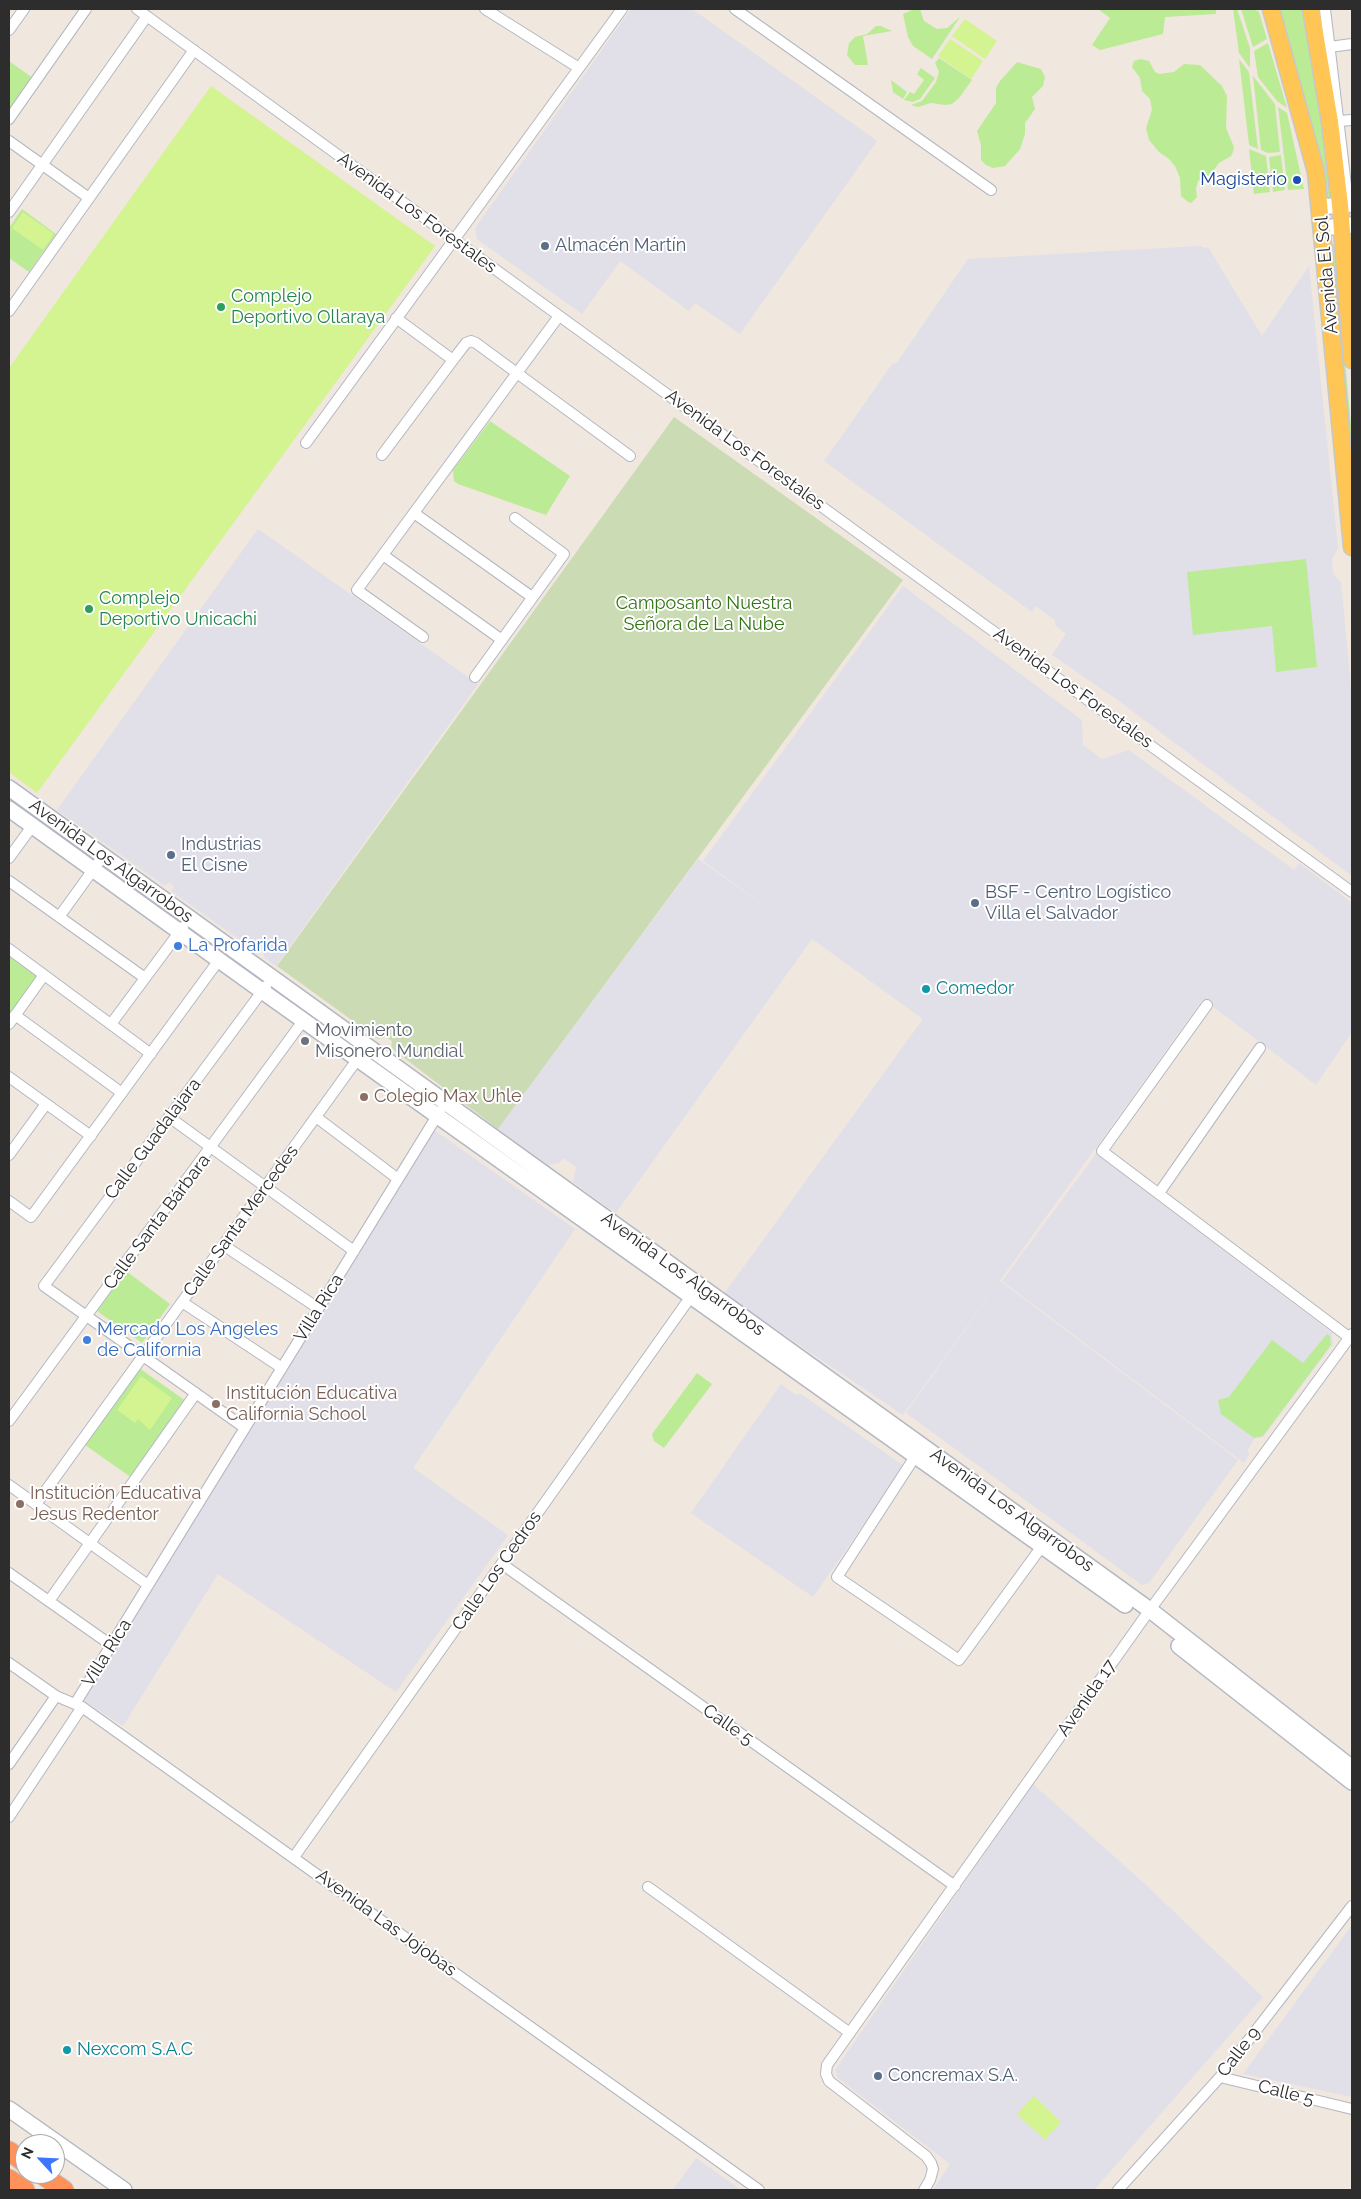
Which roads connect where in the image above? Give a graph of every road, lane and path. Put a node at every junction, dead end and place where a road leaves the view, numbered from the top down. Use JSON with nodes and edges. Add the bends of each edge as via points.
{"nodes":[{"id":1,"x":24,"y":9,"type":"edge"},
{"id":2,"x":86,"y":9,"type":"edge"},
{"id":3,"x":137,"y":9,"type":"edge"},
{"id":4,"x":485,"y":9,"type":"edge"},
{"id":5,"x":622,"y":9,"type":"edge"},
{"id":6,"x":735,"y":9,"type":"edge"},
{"id":7,"x":1271,"y":9,"type":"edge"},
{"id":8,"x":1311,"y":9,"type":"edge"},
{"id":9,"x":1325,"y":9,"type":"edge"},
{"id":10,"x":147,"y":16,"type":"junction"},
{"id":11,"x":9,"y":30,"type":"edge"},
{"id":12,"x":1352,"y":44,"type":"edge"},
{"id":13,"x":1329,"y":47,"type":"junction"},
{"id":14,"x":194,"y":50,"type":"junction"},
{"id":15,"x":579,"y":68,"type":"junction"},
{"id":16,"x":9,"y":120,"type":"edge"},
{"id":17,"x":1352,"y":120,"type":"edge"},
{"id":18,"x":1339,"y":121,"type":"junction"},
{"id":19,"x":9,"y":141,"type":"edge"},
{"id":20,"x":42,"y":165,"type":"junction"},
{"id":21,"x":991,"y":190,"type":"dead end"},
{"id":22,"x":89,"y":198,"type":"junction"},
{"id":23,"x":1346,"y":205,"type":"edge"},
{"id":24,"x":1320,"y":207,"type":"junction"},
{"id":25,"x":9,"y":212,"type":"edge"},
{"id":26,"x":1347,"y":226,"type":"edge"},
{"id":27,"x":1322,"y":228,"type":"junction"},
{"id":28,"x":454,"y":240,"type":"junction"},
{"id":29,"x":9,"y":311,"type":"edge"},
{"id":30,"x":559,"y":316,"type":"junction"},
{"id":31,"x":396,"y":318,"type":"junction"},
{"id":32,"x":453,"y":360,"type":"junction"},
{"id":33,"x":1352,"y":360,"type":"edge"},
{"id":34,"x":517,"y":372,"type":"junction"},
{"id":35,"x":306,"y":443,"type":"dead end"},
{"id":36,"x":382,"y":456,"type":"dead end"},
{"id":37,"x":630,"y":456,"type":"dead end"},
{"id":38,"x":414,"y":513,"type":"junction"},
{"id":39,"x":515,"y":518,"type":"dead end"},
{"id":40,"x":1352,"y":547,"type":"edge"},
{"id":41,"x":383,"y":555,"type":"junction"},
{"id":42,"x":532,"y":597,"type":"junction"},
{"id":43,"x":423,"y":637,"type":"dead end"},
{"id":44,"x":502,"y":640,"type":"junction"},
{"id":45,"x":475,"y":677,"type":"dead end"},
{"id":46,"x":9,"y":788,"type":"edge"},
{"id":47,"x":9,"y":809,"type":"edge"},
{"id":48,"x":42,"y":811,"type":"junction"},
{"id":49,"x":33,"y":825,"type":"junction"},
{"id":50,"x":103,"y":856,"type":"junction"},
{"id":51,"x":9,"y":858,"type":"edge"},
{"id":52,"x":94,"y":869,"type":"junction"},
{"id":53,"x":9,"y":881,"type":"edge"},
{"id":54,"x":1352,"y":892,"type":"edge"},
{"id":55,"x":59,"y":917,"type":"junction"},
{"id":56,"x":190,"y":918,"type":"junction"},
{"id":57,"x":180,"y":932,"type":"junction"},
{"id":58,"x":9,"y":950,"type":"edge"},
{"id":59,"x":219,"y":960,"type":"junction"},
{"id":60,"x":44,"y":975,"type":"junction"},
{"id":61,"x":145,"y":978,"type":"junction"},
{"id":62,"x":272,"y":978,"type":"junction"},
{"id":63,"x":262,"y":992,"type":"junction"},
{"id":64,"x":1207,"y":1005,"type":"dead end"},
{"id":65,"x":15,"y":1015,"type":"junction"},
{"id":66,"x":303,"y":1020,"type":"junction"},
{"id":67,"x":9,"y":1024,"type":"edge"},
{"id":68,"x":111,"y":1024,"type":"junction"},
{"id":69,"x":367,"y":1046,"type":"junction"},
{"id":70,"x":1260,"y":1048,"type":"dead end"},
{"id":71,"x":151,"y":1054,"type":"junction"},
{"id":72,"x":357,"y":1059,"type":"junction"},
{"id":73,"x":9,"y":1077,"type":"edge"},
{"id":74,"x":122,"y":1093,"type":"junction"},
{"id":75,"x":445,"y":1102,"type":"junction"},
{"id":76,"x":46,"y":1104,"type":"junction"},
{"id":77,"x":437,"y":1116,"type":"junction"},
{"id":78,"x":169,"y":1117,"type":"junction"},
{"id":79,"x":316,"y":1117,"type":"junction"},
{"id":80,"x":91,"y":1136,"type":"junction"},
{"id":81,"x":211,"y":1148,"type":"junction"},
{"id":82,"x":9,"y":1155,"type":"edge"},
{"id":83,"x":398,"y":1179,"type":"junction"},
{"id":84,"x":265,"y":1187,"type":"junction"},
{"id":85,"x":1159,"y":1193,"type":"junction"},
{"id":86,"x":9,"y":1201,"type":"edge"},
{"id":87,"x":223,"y":1245,"type":"junction"},
{"id":88,"x":354,"y":1251,"type":"junction"},
{"id":89,"x":695,"y":1291,"type":"junction"},
{"id":90,"x":182,"y":1302,"type":"junction"},
{"id":91,"x":318,"y":1308,"type":"junction"},
{"id":92,"x":87,"y":1316,"type":"junction"},
{"id":93,"x":1351,"y":1336,"type":"edge"},
{"id":94,"x":143,"y":1356,"type":"junction"},
{"id":95,"x":282,"y":1368,"type":"junction"},
{"id":96,"x":196,"y":1394,"type":"junction"},
{"id":97,"x":9,"y":1421,"type":"edge"},
{"id":98,"x":245,"y":1428,"type":"junction"},
{"id":99,"x":919,"y":1451,"type":"junction"},
{"id":100,"x":9,"y":1485,"type":"edge"},
{"id":101,"x":36,"y":1504,"type":"junction"},
{"id":102,"x":1045,"y":1541,"type":"junction"},
{"id":103,"x":90,"y":1543,"type":"junction"},
{"id":104,"x":502,"y":1564,"type":"junction"},
{"id":105,"x":9,"y":1573,"type":"edge"},
{"id":106,"x":148,"y":1585,"type":"junction"},
{"id":107,"x":49,"y":1601,"type":"junction"},
{"id":108,"x":1147,"y":1614,"type":"junction"},
{"id":109,"x":112,"y":1645,"type":"junction"},
{"id":110,"x":9,"y":1663,"type":"edge"},
{"id":111,"x":56,"y":1696,"type":"junction"},
{"id":112,"x":78,"y":1706,"type":"junction"},
{"id":113,"x":9,"y":1764,"type":"edge"},
{"id":114,"x":1352,"y":1768,"type":"edge"},
{"id":115,"x":1352,"y":1782,"type":"edge"},
{"id":116,"x":9,"y":1817,"type":"edge"},
{"id":117,"x":294,"y":1857,"type":"junction"},
{"id":118,"x":955,"y":1886,"type":"junction"},
{"id":119,"x":648,"y":1887,"type":"dead end"},
{"id":120,"x":1352,"y":1906,"type":"edge"},
{"id":121,"x":850,"y":2033,"type":"junction"},
{"id":122,"x":1220,"y":2077,"type":"junction"},
{"id":123,"x":9,"y":2109,"type":"edge"},
{"id":124,"x":1352,"y":2109,"type":"edge"},
{"id":125,"x":9,"y":2179,"type":"edge"},
{"id":126,"x":25,"y":2190,"type":"edge"},
{"id":127,"x":124,"y":2190,"type":"edge"},
{"id":128,"x":760,"y":2190,"type":"edge"},
{"id":129,"x":924,"y":2190,"type":"edge"},
{"id":130,"x":1118,"y":2190,"type":"edge"}],
"edges":[{"from":1,"to":11,"type":"street"},
{"from":2,"to":16,"type":"street"},
{"from":3,"to":10,"type":"street","name":"Avenida Los Forestales"},
{"from":4,"to":15,"type":"street"},
{"from":5,"to":15,"type":"street"},
{"from":6,"to":21,"type":"street"},
{"from":7,"to":24,"type":"main road","name":"Avenida El Sol","via":[[1313,159]]},
{"from":8,"to":23,"type":"main road","name":"Avenida El Sol"},
{"from":9,"to":13,"type":"street","name":"Avenida El Sol"},
{"from":10,"to":14,"type":"street","name":"Avenida Los Forestales"},
{"from":10,"to":20,"type":"street"},
{"from":12,"to":13,"type":"street"},
{"from":13,"to":18,"type":"street","name":"Avenida El Sol"},
{"from":14,"to":22,"type":"street"},
{"from":14,"to":28,"type":"street","name":"Avenida Los Forestales"},
{"from":15,"to":28,"type":"street"},
{"from":17,"to":18,"type":"street"},
{"from":18,"to":23,"type":"street","name":"Avenida El Sol","via":[[1348,194]]},
{"from":19,"to":20,"type":"street"},
{"from":20,"to":22,"type":"street"},
{"from":20,"to":25,"type":"street"},
{"from":22,"to":29,"type":"street"},
{"from":23,"to":24,"type":"street"},
{"from":23,"to":26,"type":"main road","name":"Avenida El Sol"},
{"from":24,"to":27,"type":"main road","name":"Avenida El Sol"},
{"from":26,"to":27,"type":"street"},
{"from":26,"to":33,"type":"main road","name":"Avenida El Sol"},
{"from":27,"to":40,"type":"main road","name":"Avenida El Sol"},
{"from":28,"to":30,"type":"street","name":"Avenida Los Forestales"},
{"from":28,"to":31,"type":"street"},
{"from":30,"to":34,"type":"street"},
{"from":30,"to":54,"type":"street","name":"Avenida Los Forestales"},
{"from":31,"to":32,"type":"street"},
{"from":31,"to":35,"type":"street"},
{"from":32,"to":34,"type":"street","via":[[471,341]]},
{"from":32,"to":36,"type":"street"},
{"from":34,"to":37,"type":"street"},
{"from":34,"to":38,"type":"street"},
{"from":38,"to":41,"type":"street"},
{"from":38,"to":42,"type":"street"},
{"from":39,"to":42,"type":"street","via":[[564,554]]},
{"from":41,"to":43,"type":"street","via":[[357,590]]},
{"from":41,"to":44,"type":"street"},
{"from":42,"to":44,"type":"street"},
{"from":44,"to":45,"type":"street"},
{"from":46,"to":48,"type":"street","name":"Avenida Los Algarrobos"},
{"from":47,"to":49,"type":"street","name":"Avenida Los Algarrobos"},
{"from":48,"to":49,"type":"street"},
{"from":48,"to":50,"type":"street","name":"Avenida Los Algarrobos"},
{"from":49,"to":51,"type":"street"},
{"from":49,"to":52,"type":"street","name":"Avenida Los Algarrobos"},
{"from":50,"to":52,"type":"street"},
{"from":50,"to":56,"type":"street","name":"Avenida Los Algarrobos"},
{"from":52,"to":55,"type":"street"},
{"from":52,"to":57,"type":"street","name":"Avenida Los Algarrobos"},
{"from":53,"to":55,"type":"street"},
{"from":55,"to":61,"type":"street"},
{"from":56,"to":57,"type":"street"},
{"from":56,"to":62,"type":"street","name":"Avenida Los Algarrobos"},
{"from":57,"to":59,"type":"street","name":"Avenida Los Algarrobos"},
{"from":57,"to":61,"type":"street"},
{"from":58,"to":60,"type":"street"},
{"from":59,"to":63,"type":"street","name":"Avenida Los Algarrobos"},
{"from":59,"to":71,"type":"street"},
{"from":60,"to":65,"type":"street"},
{"from":60,"to":68,"type":"street"},
{"from":61,"to":68,"type":"street"},
{"from":62,"to":63,"type":"street","name":"Calle Guadalajara"},
{"from":62,"to":69,"type":"street","name":"Avenida Los Algarrobos"},
{"from":63,"to":66,"type":"street","name":"Avenida Los Algarrobos"},
{"from":63,"to":78,"type":"street","name":"Calle Guadalajara"},
{"from":64,"to":85,"type":"street","via":[[1102,1150]]},
{"from":65,"to":67,"type":"street"},
{"from":65,"to":74,"type":"street"},
{"from":66,"to":72,"type":"street","name":"Avenida Los Algarrobos"},
{"from":66,"to":81,"type":"street","name":"Calle Santa Bárbara"},
{"from":68,"to":71,"type":"street"},
{"from":69,"to":72,"type":"street","name":"Calle Santa Mercedes"},
{"from":69,"to":75,"type":"street","name":"Avenida Los Algarrobos"},
{"from":70,"to":85,"type":"street"},
{"from":71,"to":74,"type":"street"},
{"from":72,"to":77,"type":"street","name":"Avenida Los Algarrobos"},
{"from":72,"to":79,"type":"street","name":"Calle Santa Mercedes"},
{"from":73,"to":76,"type":"street"},
{"from":74,"to":80,"type":"street"},
{"from":75,"to":77,"type":"street","name":"Villa Rica"},
{"from":75,"to":89,"type":"street","name":"Avenida Los Algarrobos"},
{"from":76,"to":80,"type":"street"},
{"from":76,"to":82,"type":"street"},
{"from":77,"to":83,"type":"street","name":"Villa Rica"},
{"from":77,"to":89,"type":"street","name":"Avenida Los Algarrobos"},
{"from":78,"to":81,"type":"street"},
{"from":78,"to":92,"type":"street","name":"Calle Guadalajara","via":[[44,1286]]},
{"from":79,"to":83,"type":"street"},
{"from":79,"to":84,"type":"street","name":"Calle Santa Mercedes"},
{"from":80,"to":86,"type":"street","via":[[31,1217]]},
{"from":81,"to":84,"type":"street"},
{"from":81,"to":92,"type":"street","name":"Calle Santa Bárbara"},
{"from":83,"to":88,"type":"street","name":"Villa Rica"},
{"from":84,"to":87,"type":"street","name":"Calle Santa Mercedes"},
{"from":84,"to":88,"type":"street"},
{"from":85,"to":93,"type":"street"},
{"from":87,"to":90,"type":"street","name":"Calle Santa Mercedes"},
{"from":87,"to":91,"type":"street"},
{"from":88,"to":91,"type":"street","name":"Villa Rica"},
{"from":89,"to":99,"type":"street","name":"Avenida Los Algarrobos"},
{"from":89,"to":104,"type":"street","name":"Calle Los Cedros"},
{"from":90,"to":94,"type":"street","name":"Calle Santa Mercedes"},
{"from":90,"to":95,"type":"street"},
{"from":91,"to":95,"type":"street","name":"Villa Rica"},
{"from":92,"to":94,"type":"street"},
{"from":92,"to":97,"type":"street","name":"Calle Santa Bárbara"},
{"from":93,"to":108,"type":"street","name":"Avenida 17"},
{"from":94,"to":96,"type":"street"},
{"from":94,"to":101,"type":"street","name":"Calle Santa Mercedes"},
{"from":95,"to":98,"type":"street","name":"Villa Rica"},
{"from":96,"to":98,"type":"street"},
{"from":96,"to":103,"type":"street"},
{"from":98,"to":106,"type":"street","name":"Villa Rica"},
{"from":99,"to":102,"type":"street","name":"Avenida Los Algarrobos"},
{"from":99,"to":102,"type":"street","via":[[837,1577],[959,1660]]},
{"from":100,"to":101,"type":"street"},
{"from":101,"to":103,"type":"street"},
{"from":102,"to":108,"type":"street","name":"Avenida Los Algarrobos"},
{"from":103,"to":106,"type":"street"},
{"from":103,"to":107,"type":"street"},
{"from":104,"to":117,"type":"street","name":"Calle Los Cedros"},
{"from":104,"to":118,"type":"street","name":"Calle 5"},
{"from":105,"to":107,"type":"street"},
{"from":106,"to":109,"type":"street","name":"Villa Rica"},
{"from":107,"to":109,"type":"street"},
{"from":108,"to":114,"type":"street","name":"Avenida Los Algarrobos"},
{"from":108,"to":115,"type":"street","name":"Avenida Los Algarrobos"},
{"from":108,"to":118,"type":"street","name":"Avenida 17"},
{"from":109,"to":112,"type":"street","name":"Villa Rica"},
{"from":110,"to":111,"type":"street","name":"Avenida Las Jojobas"},
{"from":111,"to":112,"type":"street","name":"Avenida Las Jojobas"},
{"from":111,"to":113,"type":"street"},
{"from":112,"to":116,"type":"street","name":"Villa Rica"},
{"from":112,"to":117,"type":"street","name":"Avenida Las Jojobas"},
{"from":117,"to":128,"type":"street","name":"Avenida Las Jojobas"},
{"from":118,"to":121,"type":"street","name":"Avenida 17"},
{"from":119,"to":121,"type":"street"},
{"from":120,"to":122,"type":"street","name":"Calle 9"},
{"from":121,"to":129,"type":"street","name":"Avenida 17","via":[[827,2065],[826,2074],[829,2080],[926,2156],[933,2169]]},
{"from":122,"to":124,"type":"street","name":"Calle 5"},
{"from":122,"to":130,"type":"street","name":"Calle 9"},
{"from":123,"to":127,"type":"street"},
{"from":125,"to":126,"type":"highway"}]}
